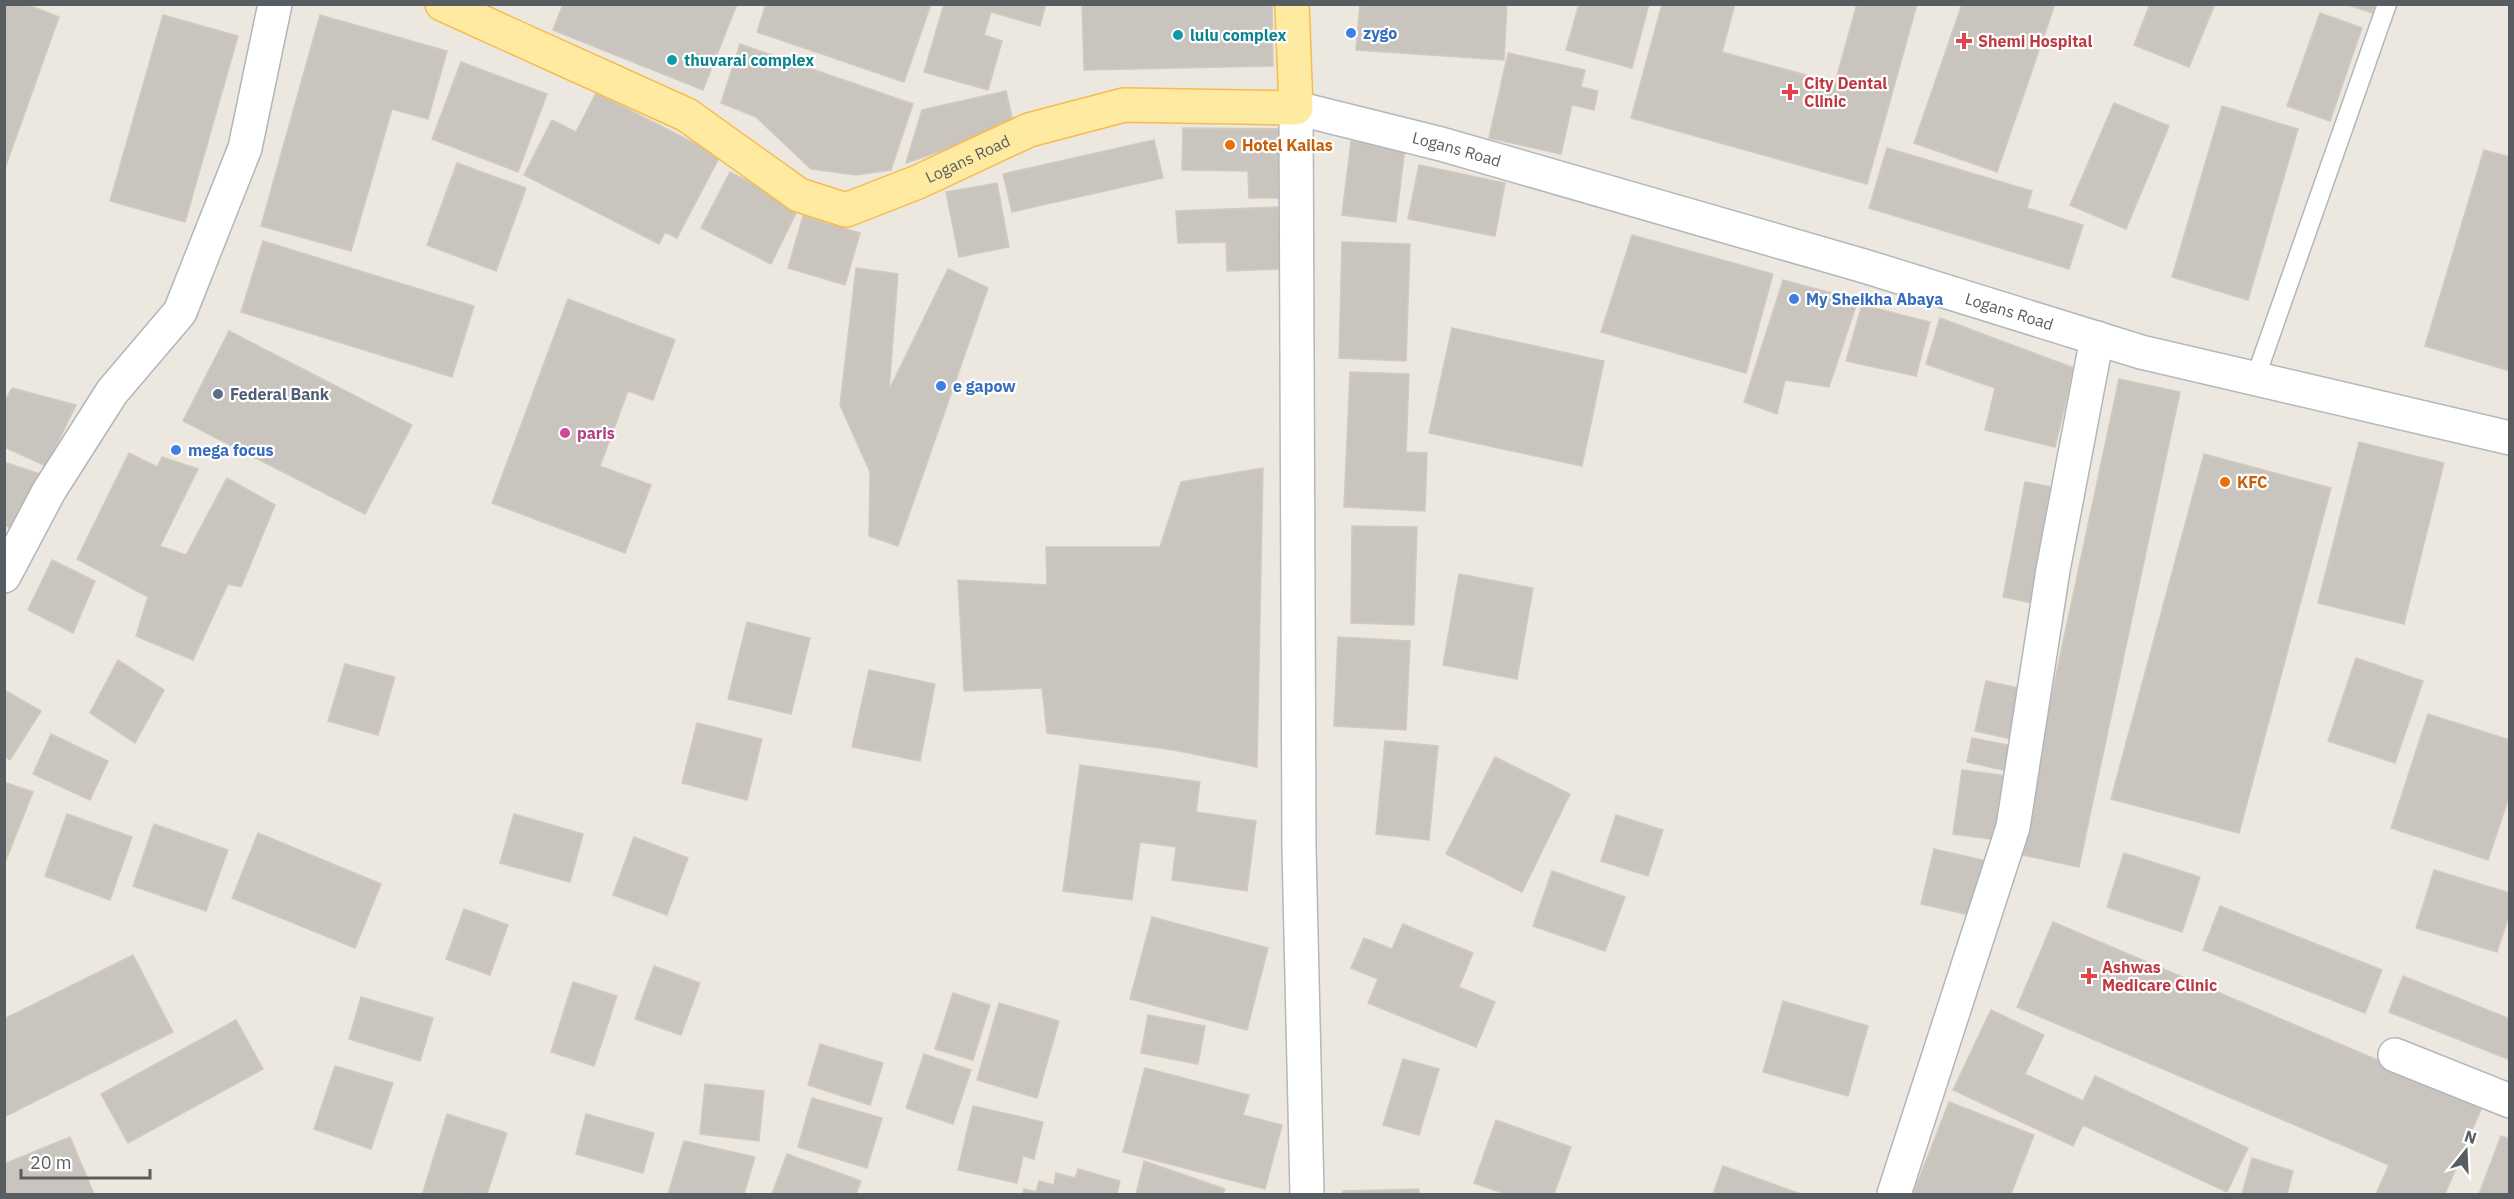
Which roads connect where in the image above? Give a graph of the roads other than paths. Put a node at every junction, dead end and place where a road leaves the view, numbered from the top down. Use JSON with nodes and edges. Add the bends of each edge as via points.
{"nodes":[{"id":1,"x":275,"y":4,"type":"edge"},
{"id":2,"x":442,"y":4,"type":"edge"},
{"id":3,"x":1292,"y":4,"type":"edge"},
{"id":4,"x":2386,"y":4,"type":"edge"},
{"id":5,"x":1296,"y":108,"type":"junction"},
{"id":6,"x":2097,"y":338,"type":"junction"},
{"id":7,"x":2255,"y":379,"type":"junction"},
{"id":8,"x":2510,"y":438,"type":"edge"},
{"id":9,"x":4,"y":576,"type":"edge"},
{"id":10,"x":2395,"y":1055,"type":"dead end"},
{"id":11,"x":2510,"y":1101,"type":"edge"},
{"id":12,"x":1307,"y":1194,"type":"edge"},
{"id":13,"x":1894,"y":1194,"type":"edge"}],
"edges":[{"from":1,"to":9,"type":"street","via":[[245,148],[180,312],[112,392],[49,491]]},
{"from":2,"to":5,"type":"main road","name":"Logans Road","via":[[687,115],[799,195],[846,210],[918,182],[1029,130],[1124,105]]},
{"from":3,"to":5,"type":"main road"},
{"from":4,"to":7,"type":"lane"},
{"from":5,"to":6,"type":"street","name":"Logans Road","via":[[1441,144]]},
{"from":5,"to":12,"type":"street","via":[[1299,848]]},
{"from":6,"to":7,"type":"street","name":"Logans Road"},
{"from":6,"to":13,"type":"street","via":[[2053,570],[2013,827]]},
{"from":7,"to":8,"type":"street","name":"Logans Road"},
{"from":10,"to":11,"type":"street"}]}
